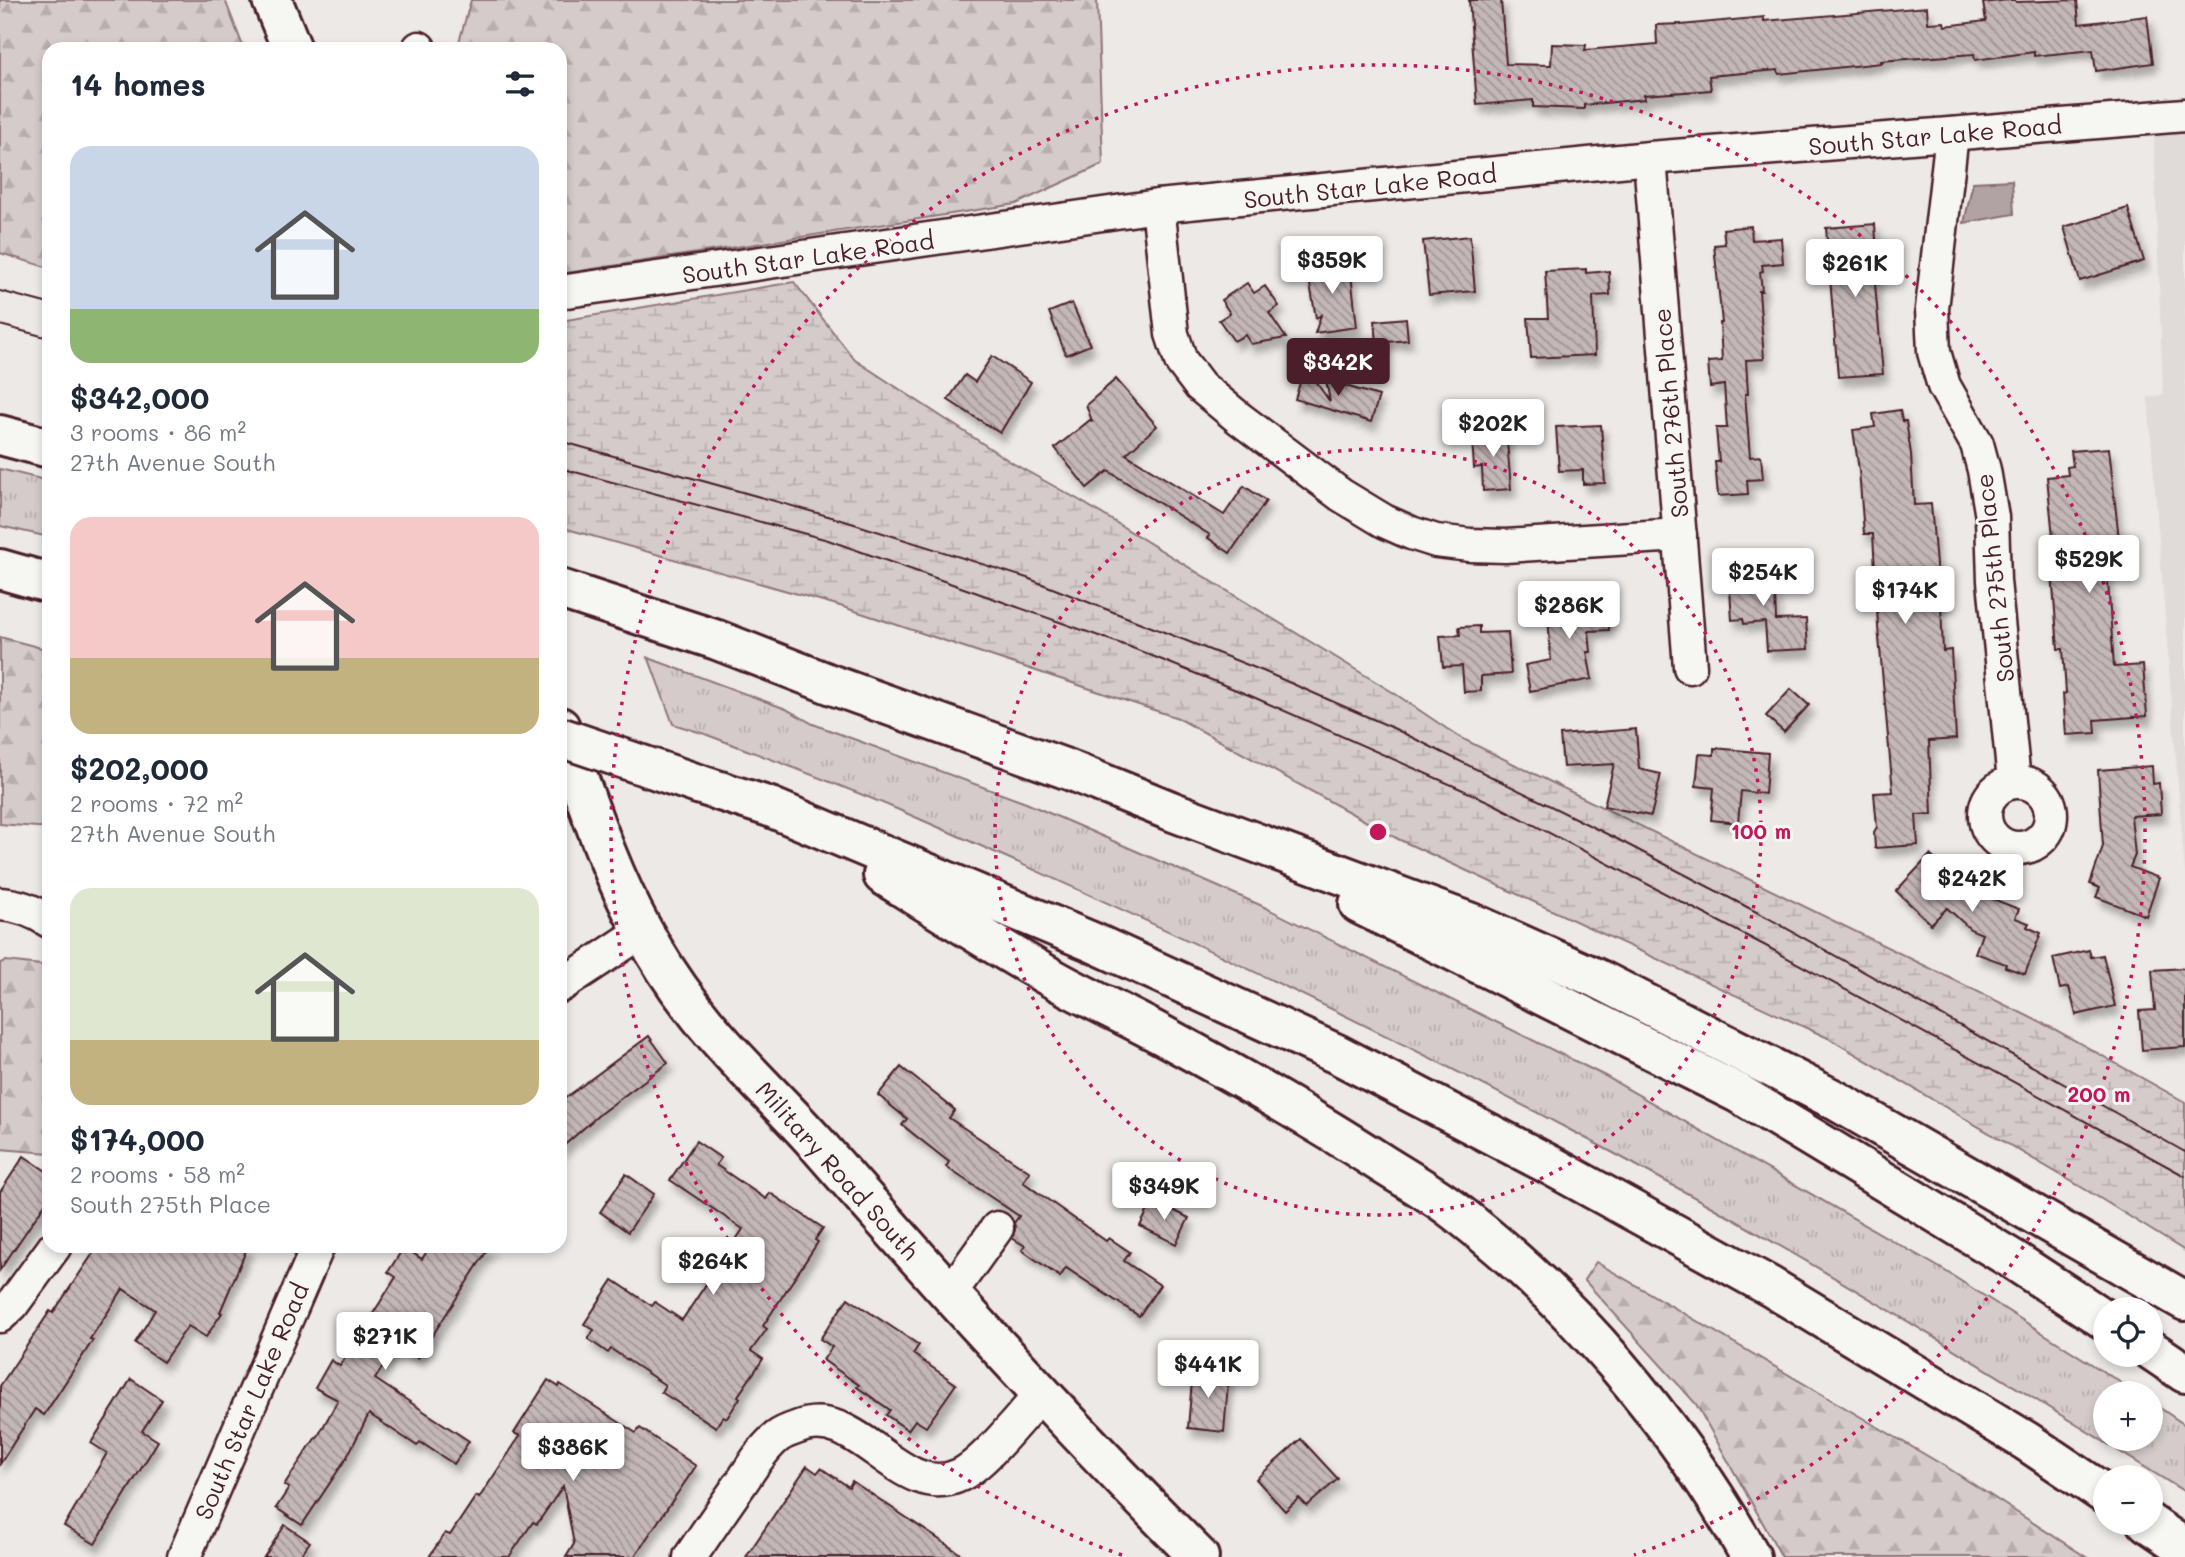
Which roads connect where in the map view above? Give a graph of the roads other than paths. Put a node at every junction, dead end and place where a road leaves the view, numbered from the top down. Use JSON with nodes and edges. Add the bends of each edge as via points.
{"nodes":[{"id":1,"x":272,"y":0,"type":"edge"},
{"id":2,"x":289,"y":42,"type":"edge"},
{"id":3,"x":2185,"y":115,"type":"edge"},
{"id":4,"x":1952,"y":134,"type":"junction"},
{"id":5,"x":1650,"y":158,"type":"junction"},
{"id":6,"x":1158,"y":206,"type":"junction"},
{"id":7,"x":567,"y":291,"type":"edge"},
{"id":8,"x":0,"y":435,"type":"edge"},
{"id":9,"x":42,"y":446,"type":"edge"},
{"id":10,"x":1680,"y":535,"type":"junction"},
{"id":11,"x":0,"y":569,"type":"edge"},
{"id":12,"x":42,"y":581,"type":"edge"},
{"id":13,"x":567,"y":591,"type":"edge"},
{"id":14,"x":1690,"y":667,"type":"dead end"},
{"id":15,"x":567,"y":739,"type":"edge"},
{"id":16,"x":567,"y":746,"type":"edge"},
{"id":17,"x":2014,"y":781,"type":"dead end"},
{"id":18,"x":770,"y":807,"type":"junction"},
{"id":19,"x":1171,"y":811,"type":"junction"},
{"id":20,"x":0,"y":904,"type":"edge"},
{"id":21,"x":42,"y":917,"type":"edge"},
{"id":22,"x":643,"y":931,"type":"junction"},
{"id":23,"x":567,"y":981,"type":"edge"},
{"id":24,"x":997,"y":1228,"type":"dead end"},
{"id":25,"x":50,"y":1253,"type":"edge"},
{"id":26,"x":315,"y":1253,"type":"edge"},
{"id":27,"x":949,"y":1295,"type":"junction"},
{"id":28,"x":2185,"y":1301,"type":"edge"},
{"id":29,"x":2093,"y":1312,"type":"edge"},
{"id":30,"x":0,"y":1316,"type":"edge"},
{"id":31,"x":2163,"y":1358,"type":"edge"},
{"id":32,"x":2185,"y":1373,"type":"edge"},
{"id":33,"x":1042,"y":1393,"type":"junction"},
{"id":34,"x":2093,"y":1486,"type":"edge"},
{"id":35,"x":2163,"y":1533,"type":"edge"},
{"id":36,"x":2185,"y":1548,"type":"edge"},
{"id":37,"x":184,"y":1557,"type":"edge"},
{"id":38,"x":690,"y":1557,"type":"edge"},
{"id":39,"x":1199,"y":1557,"type":"edge"},
{"id":40,"x":1751,"y":1557,"type":"edge"}],
"edges":[{"from":1,"to":2,"type":"main road"},
{"from":3,"to":4,"type":"street","name":"South Star Lake Road"},
{"from":4,"to":5,"type":"street","name":"South Star Lake Road"},
{"from":4,"to":17,"type":"street","name":"South 275th Place","via":[[1932,309],[1934,352],[1944,386],[1977,444],[1984,470]]},
{"from":5,"to":6,"type":"street","name":"South Star Lake Road"},
{"from":5,"to":10,"type":"street","name":"South 276th Place"},
{"from":6,"to":7,"type":"street","name":"South Star Lake Road"},
{"from":6,"to":10,"type":"street","via":[[1172,334],[1181,362],[1200,386],[1341,495],[1410,533],[1469,545]]},
{"from":8,"to":9,"type":"main road"},
{"from":10,"to":14,"type":"street","name":"South 276th Place"},
{"from":11,"to":12,"type":"main road"},
{"from":13,"to":19,"type":"main road","via":[[716,640]]},
{"from":15,"to":18,"type":"main road","bridge":true},
{"from":16,"to":22,"type":"main road","name":"Military Road South","via":[[621,889]]},
{"from":18,"to":34,"type":"main road","via":[[1092,942],[1337,1055],[1771,1287]]},
{"from":18,"to":40,"type":"main road","via":[[1052,978],[1327,1128],[1446,1205],[1519,1265],[1624,1373],[1671,1434]]},
{"from":19,"to":28,"type":"main road","via":[[1477,925],[1598,979],[1835,1100]]},
{"from":19,"to":29,"type":"main road","via":[[1738,1093]]},
{"from":20,"to":21,"type":"street"},
{"from":22,"to":23,"type":"street"},
{"from":22,"to":27,"type":"main road","name":"Military Road South","via":[[691,1006]]},
{"from":24,"to":27,"type":"street"},
{"from":25,"to":30,"type":"street"},
{"from":26,"to":37,"type":"street","name":"South Star Lake Road"},
{"from":27,"to":33,"type":"main road","name":"Military Road South"},
{"from":31,"to":32,"type":"main road"},
{"from":33,"to":38,"type":"street","via":[[976,1465],[958,1476],[935,1480],[914,1475],[839,1426],[818,1423],[779,1435],[762,1452]]},
{"from":33,"to":39,"type":"main road","name":"Military Road South"},
{"from":35,"to":36,"type":"main road"}]}
